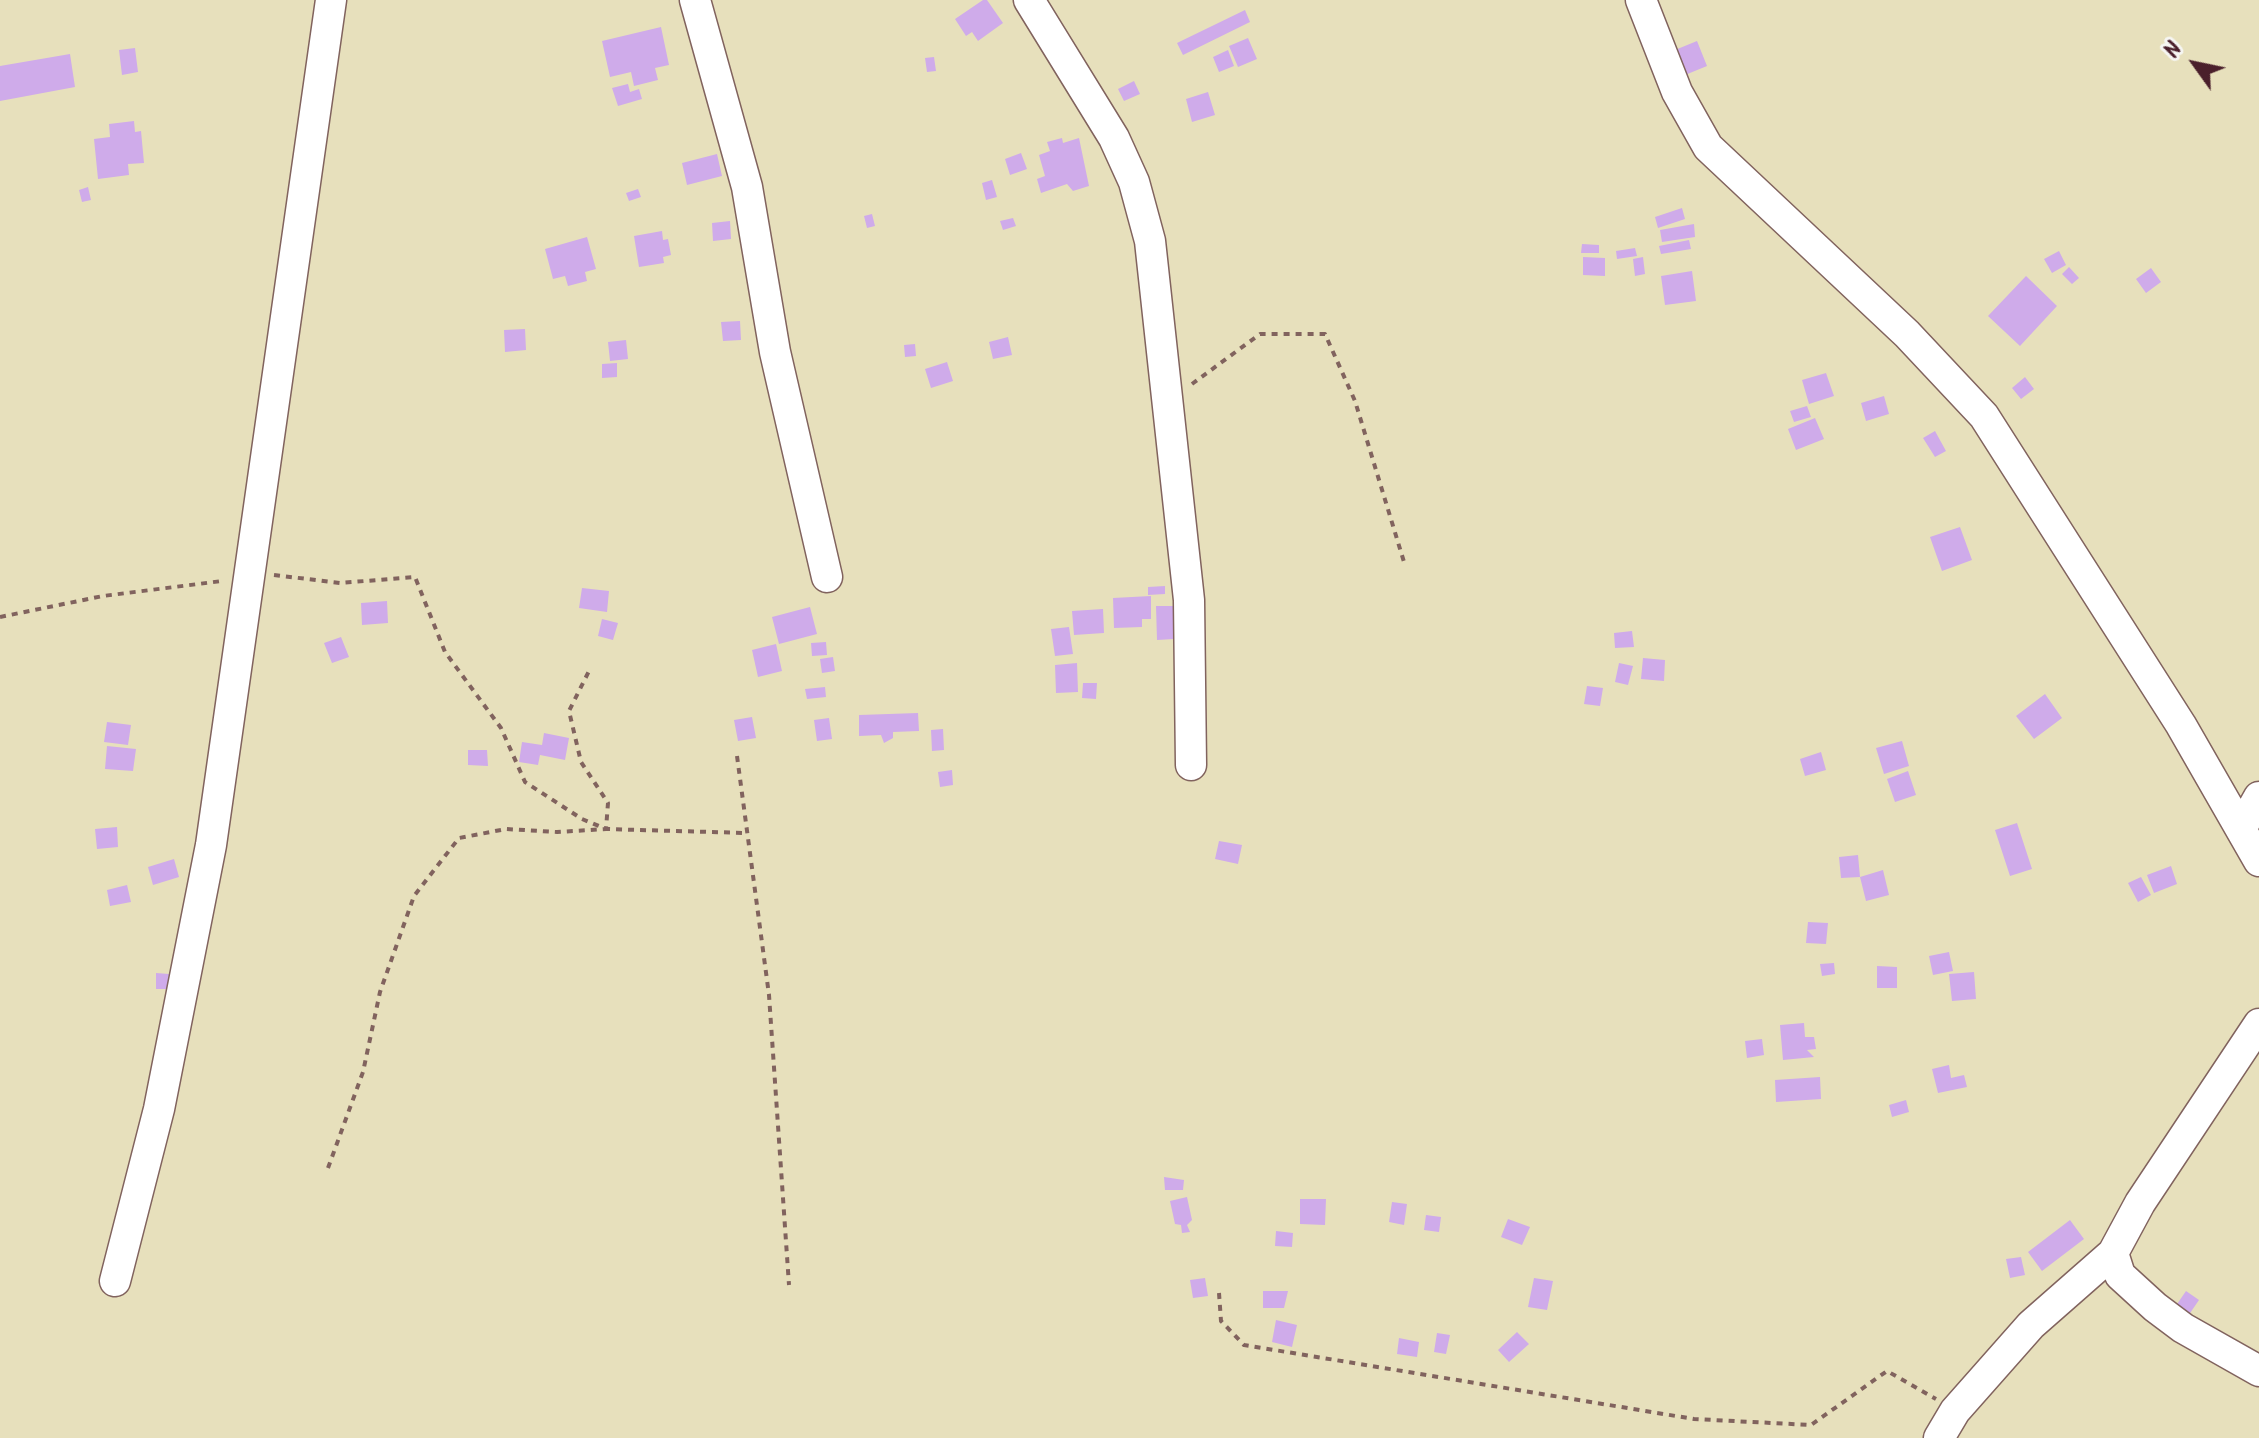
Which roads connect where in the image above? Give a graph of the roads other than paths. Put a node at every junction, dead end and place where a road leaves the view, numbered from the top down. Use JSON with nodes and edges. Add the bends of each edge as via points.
{"nodes":[{"id":1,"x":331,"y":0,"type":"edge"},
{"id":2,"x":695,"y":0,"type":"edge"},
{"id":3,"x":1029,"y":0,"type":"edge"},
{"id":4,"x":1641,"y":0,"type":"edge"},
{"id":5,"x":827,"y":577,"type":"dead end"},
{"id":6,"x":1191,"y":765,"type":"dead end"},
{"id":7,"x":2259,"y":797,"type":"edge"},
{"id":8,"x":2242,"y":827,"type":"junction"},
{"id":9,"x":2259,"y":861,"type":"edge"},
{"id":10,"x":2259,"y":1024,"type":"edge"},
{"id":11,"x":2113,"y":1253,"type":"junction"},
{"id":12,"x":115,"y":1281,"type":"dead end"},
{"id":13,"x":2259,"y":1371,"type":"edge"},
{"id":14,"x":1939,"y":1438,"type":"edge"}],
"edges":[{"from":1,"to":12,"type":"street","via":[[252,573],[190,957],[159,1109]]},
{"from":2,"to":5,"type":"street","via":[[747,187],[775,352]]},
{"from":3,"to":6,"type":"street","via":[[1097,107],[1134,182],[1150,241],[1189,600]]},
{"from":4,"to":8,"type":"street","via":[[1677,92],[1708,147],[1907,334],[1984,416]]},
{"from":7,"to":8,"type":"street"},
{"from":8,"to":9,"type":"street"},
{"from":10,"to":11,"type":"street","via":[[2140,1203]]},
{"from":11,"to":13,"type":"street","via":[[2120,1275],[2155,1307]]},
{"from":11,"to":14,"type":"street","via":[[2041,1316],[1955,1411]]}]}
